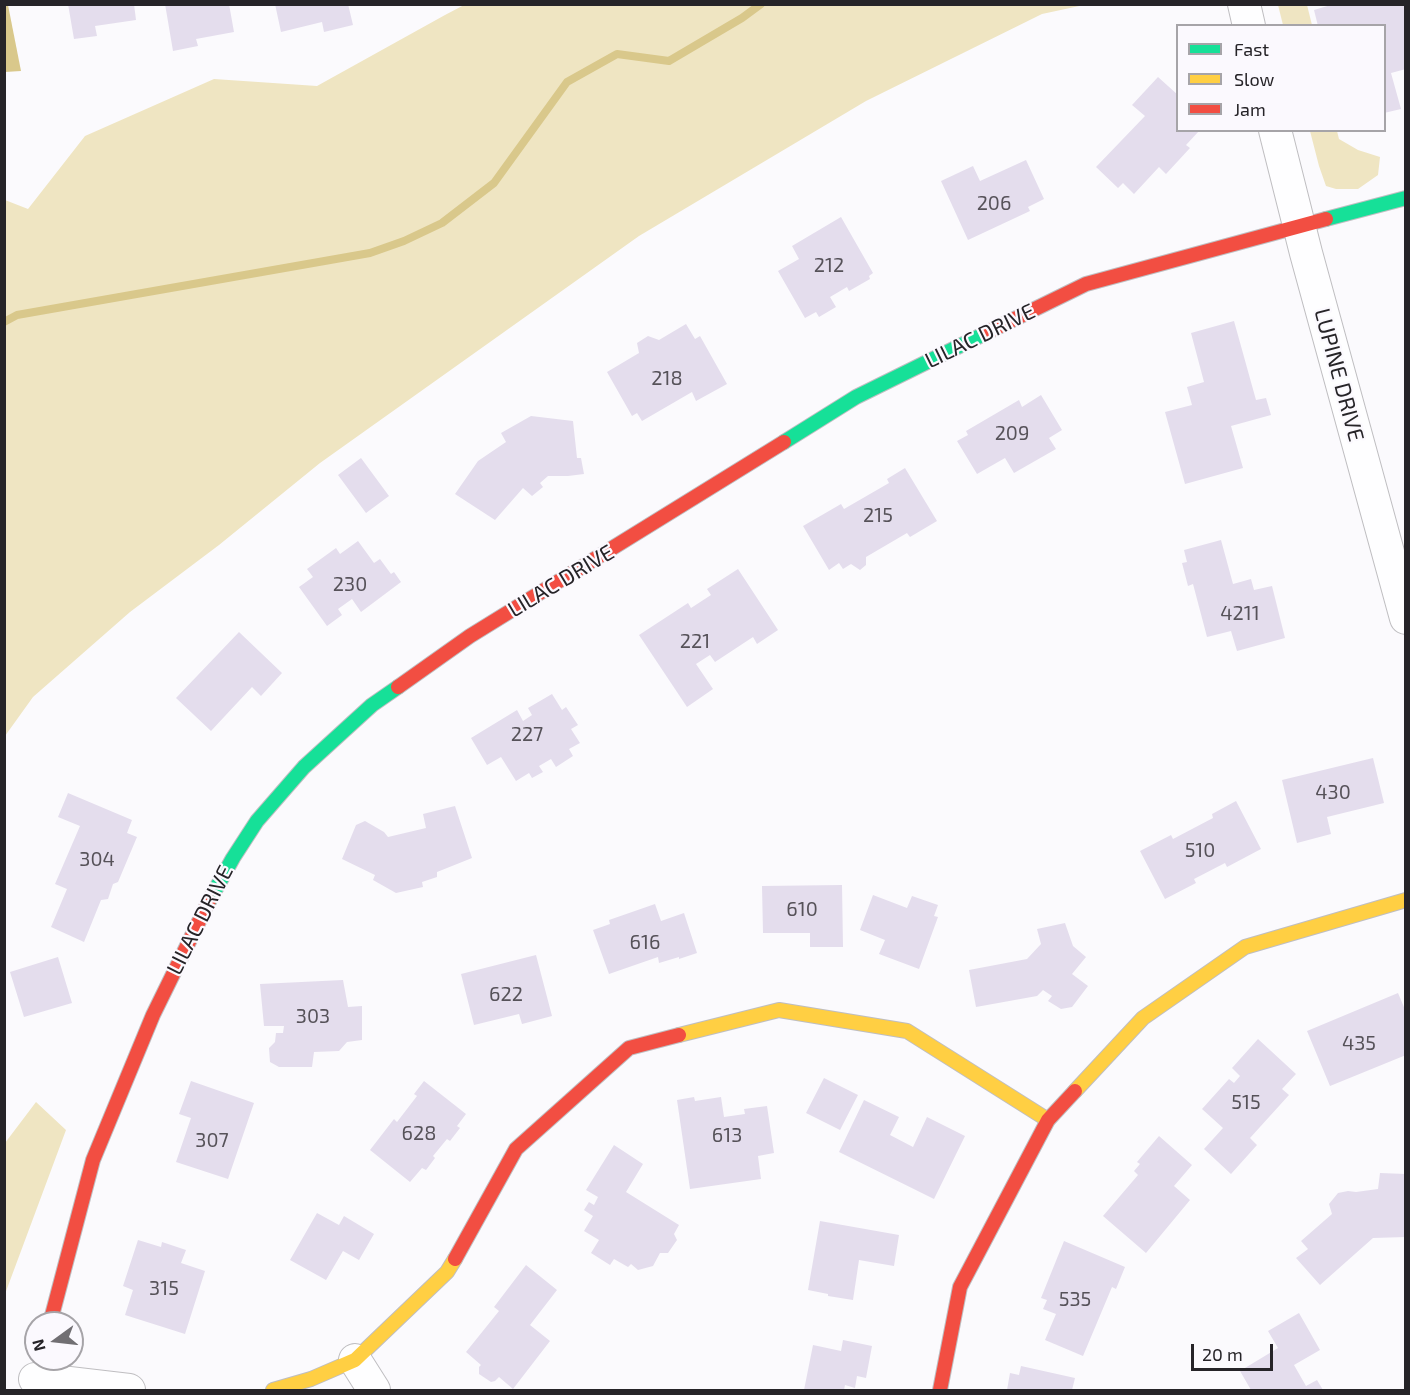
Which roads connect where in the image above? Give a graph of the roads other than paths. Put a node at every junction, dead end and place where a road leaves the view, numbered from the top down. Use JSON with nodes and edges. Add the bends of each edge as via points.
{"nodes":[{"id":1,"x":1244,"y":4,"type":"edge"},
{"id":2,"x":1249,"y":24,"type":"edge"},
{"id":3,"x":1276,"y":132,"type":"edge"},
{"id":4,"x":1406,"y":198,"type":"edge"},
{"id":5,"x":1299,"y":225,"type":"junction"},
{"id":6,"x":1406,"y":618,"type":"edge"},
{"id":7,"x":1406,"y":900,"type":"edge"},
{"id":8,"x":1048,"y":1120,"type":"junction"},
{"id":9,"x":53,"y":1311,"type":"edge"},
{"id":10,"x":355,"y":1360,"type":"junction"},
{"id":11,"x":36,"y":1376,"type":"edge"},
{"id":12,"x":129,"y":1390,"type":"edge"},
{"id":13,"x":273,"y":1390,"type":"edge"},
{"id":14,"x":374,"y":1390,"type":"edge"},
{"id":15,"x":940,"y":1390,"type":"edge"}],
"edges":[{"from":1,"to":2,"type":"street"},
{"from":3,"to":5,"type":"street","name":"LUPINE DRIVE"},
{"from":4,"to":5,"type":"street","name":"LILAC DRIVE"},
{"from":5,"to":6,"type":"street","name":"LUPINE DRIVE"},
{"from":5,"to":9,"type":"street","name":"LILAC DRIVE","via":[[1086,284],[856,397],[471,636],[372,705],[304,767],[257,821],[205,907],[153,1015],[93,1160]]},
{"from":7,"to":8,"type":"street","via":[[1245,947],[1143,1018]]},
{"from":8,"to":10,"type":"street","via":[[906,1031],[779,1010],[629,1048],[516,1149],[447,1272]]},
{"from":8,"to":15,"type":"street","via":[[960,1287]]},
{"from":10,"to":13,"type":"street"},
{"from":10,"to":14,"type":"street"},
{"from":11,"to":12,"type":"street"}]}
